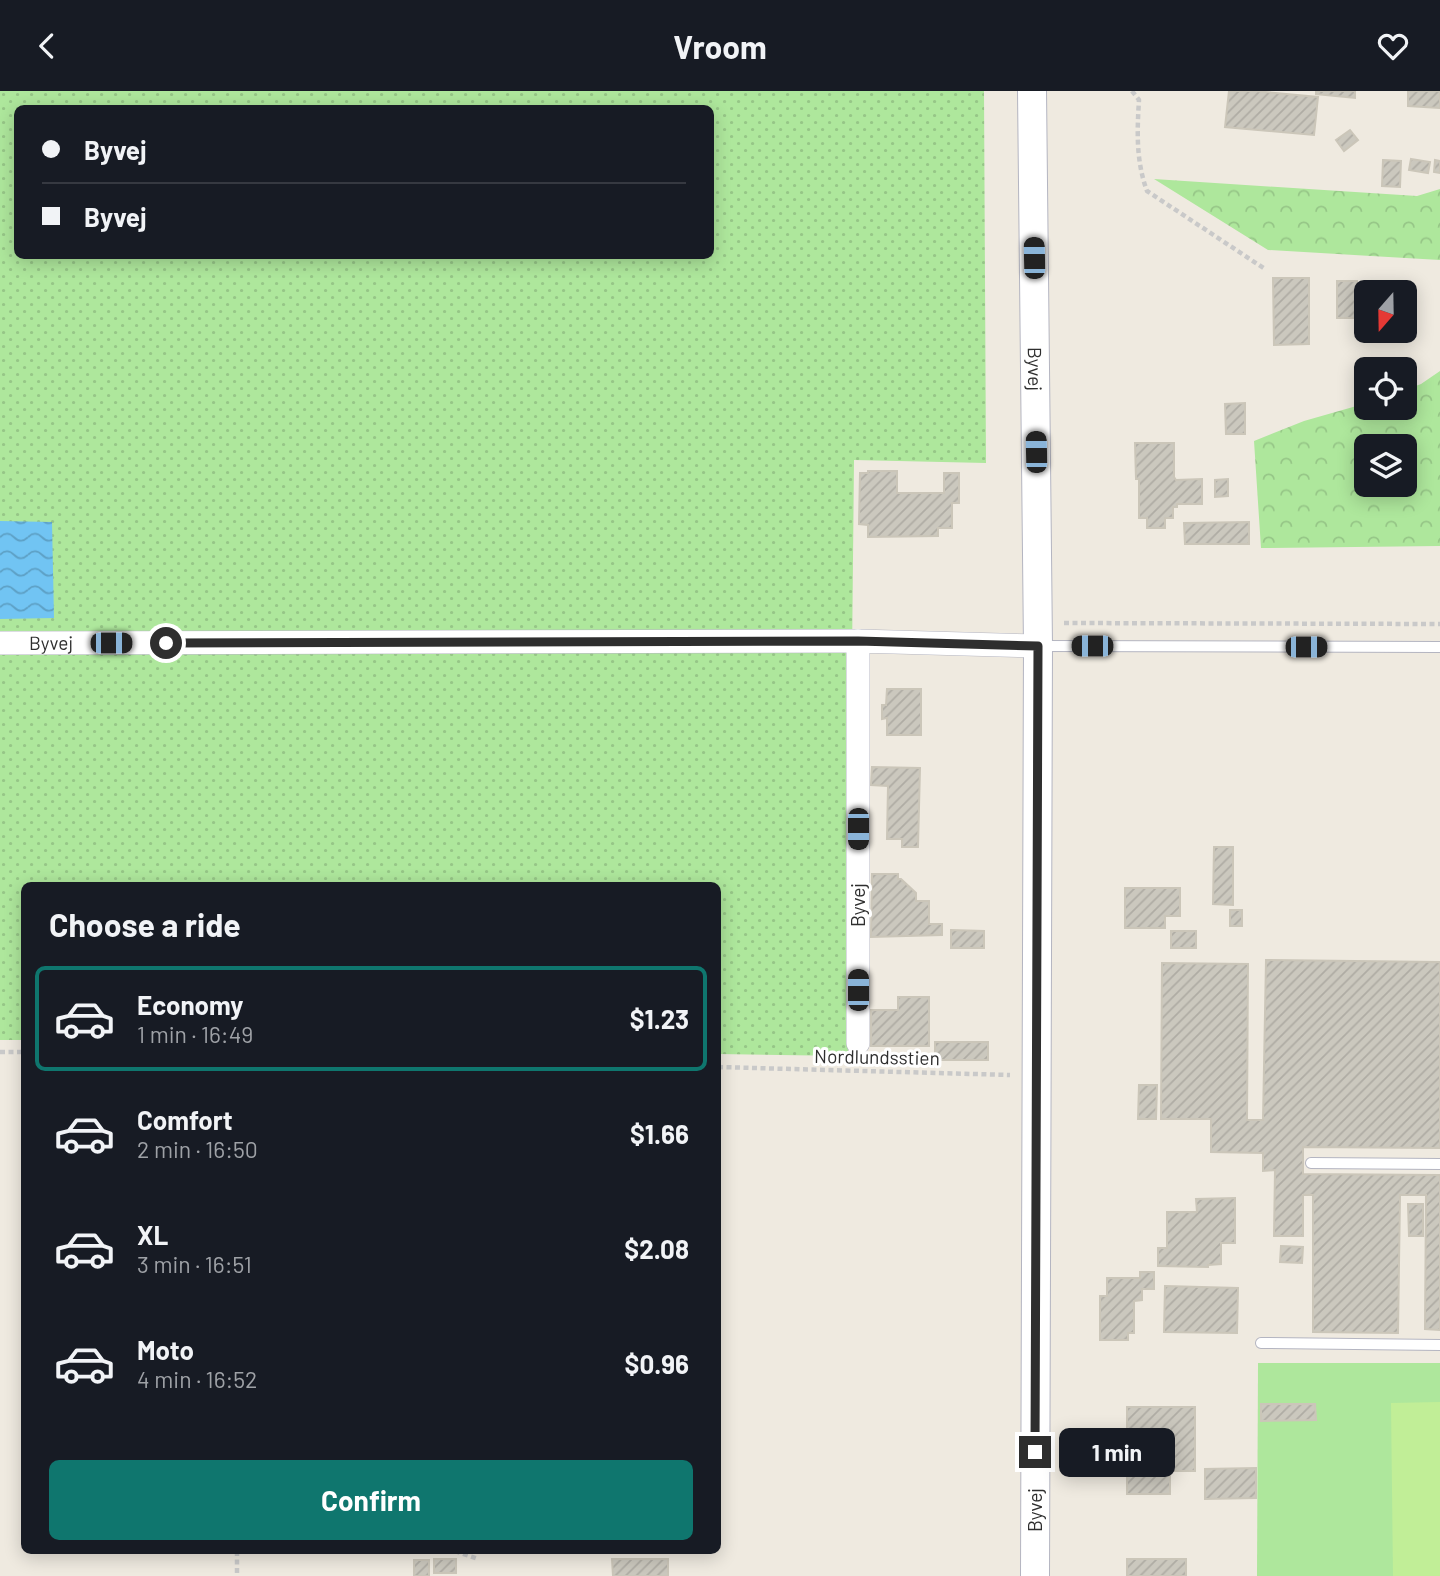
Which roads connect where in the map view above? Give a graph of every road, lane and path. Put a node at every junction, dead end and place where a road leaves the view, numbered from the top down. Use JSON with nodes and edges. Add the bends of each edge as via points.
{"nodes":[{"id":1,"x":1032,"y":91,"type":"edge"},
{"id":2,"x":1132,"y":91,"type":"edge"},
{"id":3,"x":1265,"y":269,"type":"dead end"},
{"id":4,"x":1440,"y":624,"type":"edge"},
{"id":5,"x":1038,"y":635,"type":"junction"},
{"id":6,"x":858,"y":641,"type":"junction"},
{"id":7,"x":0,"y":643,"type":"edge"},
{"id":8,"x":1440,"y":647,"type":"edge"},
{"id":9,"x":858,"y":1043,"type":"dead end"},
{"id":10,"x":0,"y":1052,"type":"edge"},
{"id":11,"x":21,"y":1052,"type":"edge"},
{"id":12,"x":721,"y":1067,"type":"edge"},
{"id":13,"x":1036,"y":1077,"type":"junction"},
{"id":14,"x":1311,"y":1163,"type":"dead end"},
{"id":15,"x":1440,"y":1164,"type":"edge"},
{"id":16,"x":1261,"y":1343,"type":"dead end"},
{"id":17,"x":1440,"y":1345,"type":"edge"},
{"id":18,"x":237,"y":1554,"type":"edge"},
{"id":19,"x":464,"y":1554,"type":"edge"},
{"id":20,"x":478,"y":1559,"type":"dead end"},
{"id":21,"x":237,"y":1576,"type":"edge"},
{"id":22,"x":1035,"y":1576,"type":"edge"}],
"edges":[{"from":1,"to":5,"type":"street","name":"Byvej"},
{"from":2,"to":3,"type":"path","via":[[1139,100],[1140,172],[1147,191]]},
{"from":4,"to":5,"type":"path"},
{"from":5,"to":6,"type":"street","name":"Byvej"},
{"from":5,"to":8,"type":"lane"},
{"from":5,"to":13,"type":"street","name":"Byvej"},
{"from":6,"to":7,"type":"street","name":"Byvej"},
{"from":6,"to":9,"type":"street","name":"Byvej"},
{"from":10,"to":11,"type":"path"},
{"from":12,"to":13,"type":"path","name":"Nordlundsstien"},
{"from":13,"to":22,"type":"street","name":"Byvej"},
{"from":14,"to":15,"type":"lane"},
{"from":16,"to":17,"type":"lane"},
{"from":18,"to":21,"type":"path"},
{"from":19,"to":20,"type":"path"}]}
